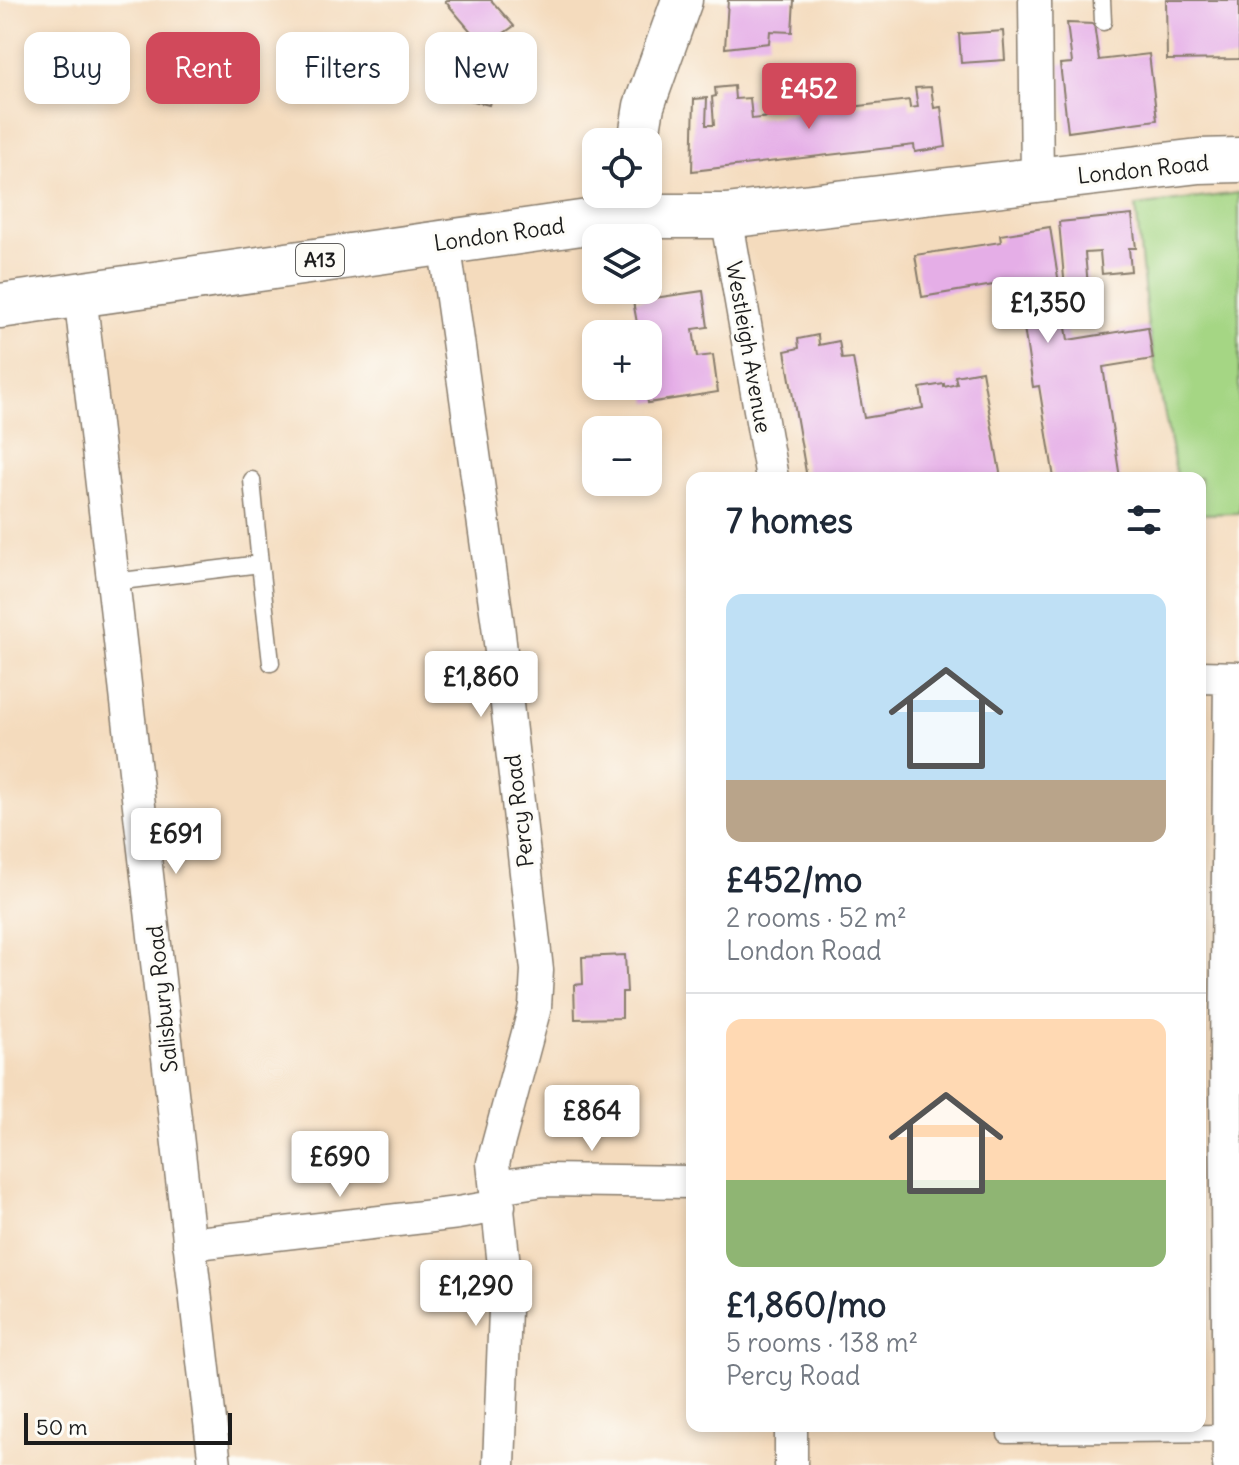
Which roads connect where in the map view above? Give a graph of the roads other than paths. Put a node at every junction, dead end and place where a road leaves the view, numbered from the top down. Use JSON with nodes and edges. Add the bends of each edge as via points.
{"nodes":[{"id":1,"x":682,"y":0,"type":"edge"},
{"id":2,"x":1035,"y":0,"type":"edge"},
{"id":3,"x":1102,"y":0,"type":"edge"},
{"id":4,"x":1103,"y":22,"type":"dead end"},
{"id":5,"x":640,"y":128,"type":"edge"},
{"id":6,"x":1239,"y":160,"type":"edge"},
{"id":7,"x":1037,"y":180,"type":"junction"},
{"id":8,"x":624,"y":208,"type":"edge"},
{"id":9,"x":662,"y":208,"type":"edge"},
{"id":10,"x":726,"y":216,"type":"junction"},
{"id":11,"x":444,"y":241,"type":"junction"},
{"id":12,"x":80,"y":294,"type":"junction"},
{"id":13,"x":0,"y":306,"type":"edge"},
{"id":14,"x":771,"y":472,"type":"edge"},
{"id":15,"x":252,"y":480,"type":"dead end"},
{"id":16,"x":260,"y":564,"type":"junction"},
{"id":17,"x":114,"y":582,"type":"junction"},
{"id":18,"x":271,"y":663,"type":"dead end"},
{"id":19,"x":1223,"y":678,"type":"edge"},
{"id":20,"x":686,"y":1182,"type":"edge"},
{"id":21,"x":498,"y":1196,"type":"junction"},
{"id":22,"x":189,"y":1244,"type":"junction"},
{"id":23,"x":791,"y":1432,"type":"edge"},
{"id":24,"x":1006,"y":1432,"type":"edge"},
{"id":25,"x":1229,"y":1433,"type":"junction"},
{"id":26,"x":215,"y":1465,"type":"edge"},
{"id":27,"x":499,"y":1465,"type":"edge"},
{"id":28,"x":791,"y":1465,"type":"edge"},
{"id":29,"x":1229,"y":1465,"type":"edge"}],
"edges":[{"from":1,"to":5,"type":"street"},
{"from":2,"to":7,"type":"street"},
{"from":3,"to":4,"type":"lane"},
{"from":6,"to":7,"type":"main road","name":"London Road","number":"A13"},
{"from":7,"to":10,"type":"main road","name":"London Road","number":"A13"},
{"from":8,"to":11,"type":"main road","name":"London Road","number":"A13"},
{"from":9,"to":10,"type":"main road","name":"London Road","number":"A13"},
{"from":10,"to":14,"type":"street","name":"Westleigh Avenue"},
{"from":11,"to":12,"type":"main road","name":"London Road","number":"A13"},
{"from":11,"to":21,"type":"street","name":"Percy Road","via":[[498,625],[537,970],[535,1007],[493,1163]]},
{"from":12,"to":13,"type":"main road","name":"London Road","number":"A13"},
{"from":12,"to":17,"type":"street","name":"Salisbury Road"},
{"from":15,"to":16,"type":"lane"},
{"from":16,"to":17,"type":"lane"},
{"from":16,"to":18,"type":"lane"},
{"from":17,"to":22,"type":"street","name":"Salisbury Road"},
{"from":19,"to":25,"type":"street"},
{"from":20,"to":21,"type":"street","via":[[544,1180]]},
{"from":21,"to":22,"type":"street","via":[[458,1213]]},
{"from":21,"to":27,"type":"street","name":"Percy Road","via":[[506,1284]]},
{"from":22,"to":26,"type":"street","name":"Salisbury Road"},
{"from":23,"to":28,"type":"street"},
{"from":24,"to":25,"type":"lane"},
{"from":25,"to":29,"type":"street"}]}
